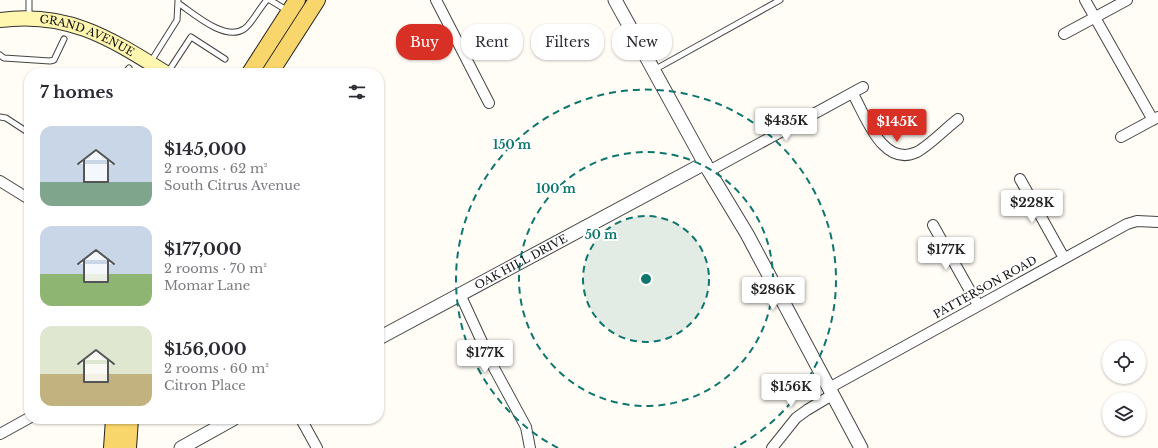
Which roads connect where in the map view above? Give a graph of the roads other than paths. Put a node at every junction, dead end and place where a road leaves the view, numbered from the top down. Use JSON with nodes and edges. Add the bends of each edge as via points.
{"nodes":[{"id":1,"x":29,"y":0,"type":"edge"},
{"id":2,"x":268,"y":0,"type":"edge"},
{"id":3,"x":317,"y":0,"type":"edge"},
{"id":4,"x":436,"y":0,"type":"edge"},
{"id":5,"x":616,"y":0,"type":"edge"},
{"id":6,"x":780,"y":0,"type":"edge"},
{"id":7,"x":1086,"y":0,"type":"edge"},
{"id":8,"x":1127,"y":0,"type":"edge"},
{"id":9,"x":178,"y":1,"type":"edge"},
{"id":10,"x":293,"y":6,"type":"edge"},
{"id":11,"x":1096,"y":17,"type":"junction"},
{"id":12,"x":28,"y":18,"type":"junction"},
{"id":13,"x":0,"y":20,"type":"edge"},
{"id":14,"x":1064,"y":34,"type":"dead end"},
{"id":15,"x":64,"y":39,"type":"dead end"},
{"id":16,"x":0,"y":55,"type":"edge"},
{"id":17,"x":224,"y":59,"type":"dead end"},
{"id":18,"x":150,"y":63,"type":"junction"},
{"id":19,"x":158,"y":68,"type":"edge"},
{"id":20,"x":170,"y":68,"type":"edge"},
{"id":21,"x":253,"y":68,"type":"edge"},
{"id":22,"x":273,"y":68,"type":"edge"},
{"id":23,"x":654,"y":70,"type":"junction"},
{"id":24,"x":863,"y":87,"type":"dead end"},
{"id":25,"x":853,"y":94,"type":"junction"},
{"id":26,"x":490,"y":103,"type":"dead end"},
{"id":27,"x":0,"y":116,"type":"edge"},
{"id":28,"x":1156,"y":118,"type":"edge"},
{"id":29,"x":958,"y":119,"type":"dead end"},
{"id":30,"x":24,"y":130,"type":"edge"},
{"id":31,"x":1121,"y":137,"type":"dead end"},
{"id":32,"x":707,"y":167,"type":"junction"},
{"id":33,"x":1020,"y":179,"type":"dead end"},
{"id":34,"x":0,"y":181,"type":"edge"},
{"id":35,"x":24,"y":196,"type":"edge"},
{"id":36,"x":1158,"y":222,"type":"edge"},
{"id":37,"x":933,"y":225,"type":"dead end"},
{"id":38,"x":1064,"y":258,"type":"junction"},
{"id":39,"x":460,"y":294,"type":"junction"},
{"id":40,"x":978,"y":305,"type":"junction"},
{"id":41,"x":384,"y":335,"type":"edge"},
{"id":42,"x":830,"y":391,"type":"junction"},
{"id":43,"x":24,"y":421,"type":"edge"},
{"id":44,"x":114,"y":424,"type":"edge"},
{"id":45,"x":130,"y":424,"type":"edge"},
{"id":46,"x":224,"y":424,"type":"edge"},
{"id":47,"x":304,"y":424,"type":"edge"},
{"id":48,"x":0,"y":434,"type":"edge"},
{"id":49,"x":112,"y":448,"type":"edge"},
{"id":50,"x":128,"y":448,"type":"edge"},
{"id":51,"x":181,"y":448,"type":"edge"},
{"id":52,"x":317,"y":448,"type":"edge"},
{"id":53,"x":530,"y":448,"type":"edge"},
{"id":54,"x":772,"y":448,"type":"edge"},
{"id":55,"x":861,"y":448,"type":"edge"}],
"edges":[{"from":1,"to":12,"type":"lane"},
{"from":2,"to":9,"type":"lane","via":[[244,29],[231,33],[219,30]]},
{"from":2,"to":10,"type":"lane"},
{"from":3,"to":22,"type":"main road"},
{"from":4,"to":26,"type":"street"},
{"from":5,"to":23,"type":"street"},
{"from":6,"to":23,"type":"lane"},
{"from":7,"to":11,"type":"street"},
{"from":8,"to":11,"type":"street"},
{"from":9,"to":18,"type":"lane","via":[[177,20]]},
{"from":10,"to":21,"type":"main road"},
{"from":11,"to":14,"type":"street"},
{"from":11,"to":28,"type":"street"},
{"from":12,"to":13,"type":"main road","name":"GRAND AVENUE"},
{"from":12,"to":18,"type":"main road","name":"GRAND AVENUE","via":[[51,20],[103,35]]},
{"from":15,"to":16,"type":"lane","via":[[54,60],[50,61],[4,58]]},
{"from":17,"to":20,"type":"lane","via":[[191,37]]},
{"from":18,"to":19,"type":"main road","name":"GRAND AVENUE"},
{"from":23,"to":32,"type":"street"},
{"from":24,"to":25,"type":"street"},
{"from":25,"to":29,"type":"street","via":[[881,143],[897,155],[919,151]]},
{"from":25,"to":32,"type":"street"},
{"from":27,"to":30,"type":"lane"},
{"from":28,"to":31,"type":"street"},
{"from":32,"to":39,"type":"street","name":"OAK HILL DRIVE"},
{"from":32,"to":42,"type":"street"},
{"from":33,"to":38,"type":"street"},
{"from":34,"to":35,"type":"street"},
{"from":36,"to":38,"type":"street","name":"PATTERSON ROAD","via":[[1137,221],[1127,224]]},
{"from":37,"to":40,"type":"street"},
{"from":38,"to":40,"type":"street","name":"PATTERSON ROAD"},
{"from":39,"to":41,"type":"street","name":"OAK HILL DRIVE"},
{"from":39,"to":53,"type":"street","via":[[494,368],[526,427]]},
{"from":40,"to":42,"type":"street","name":"PATTERSON ROAD"},
{"from":42,"to":54,"type":"street","name":"PATTERSON ROAD","via":[[796,418]]},
{"from":42,"to":55,"type":"street"},
{"from":43,"to":48,"type":"street"},
{"from":44,"to":49,"type":"main road"},
{"from":45,"to":50,"type":"main road"},
{"from":46,"to":51,"type":"street"},
{"from":47,"to":52,"type":"street"}]}
